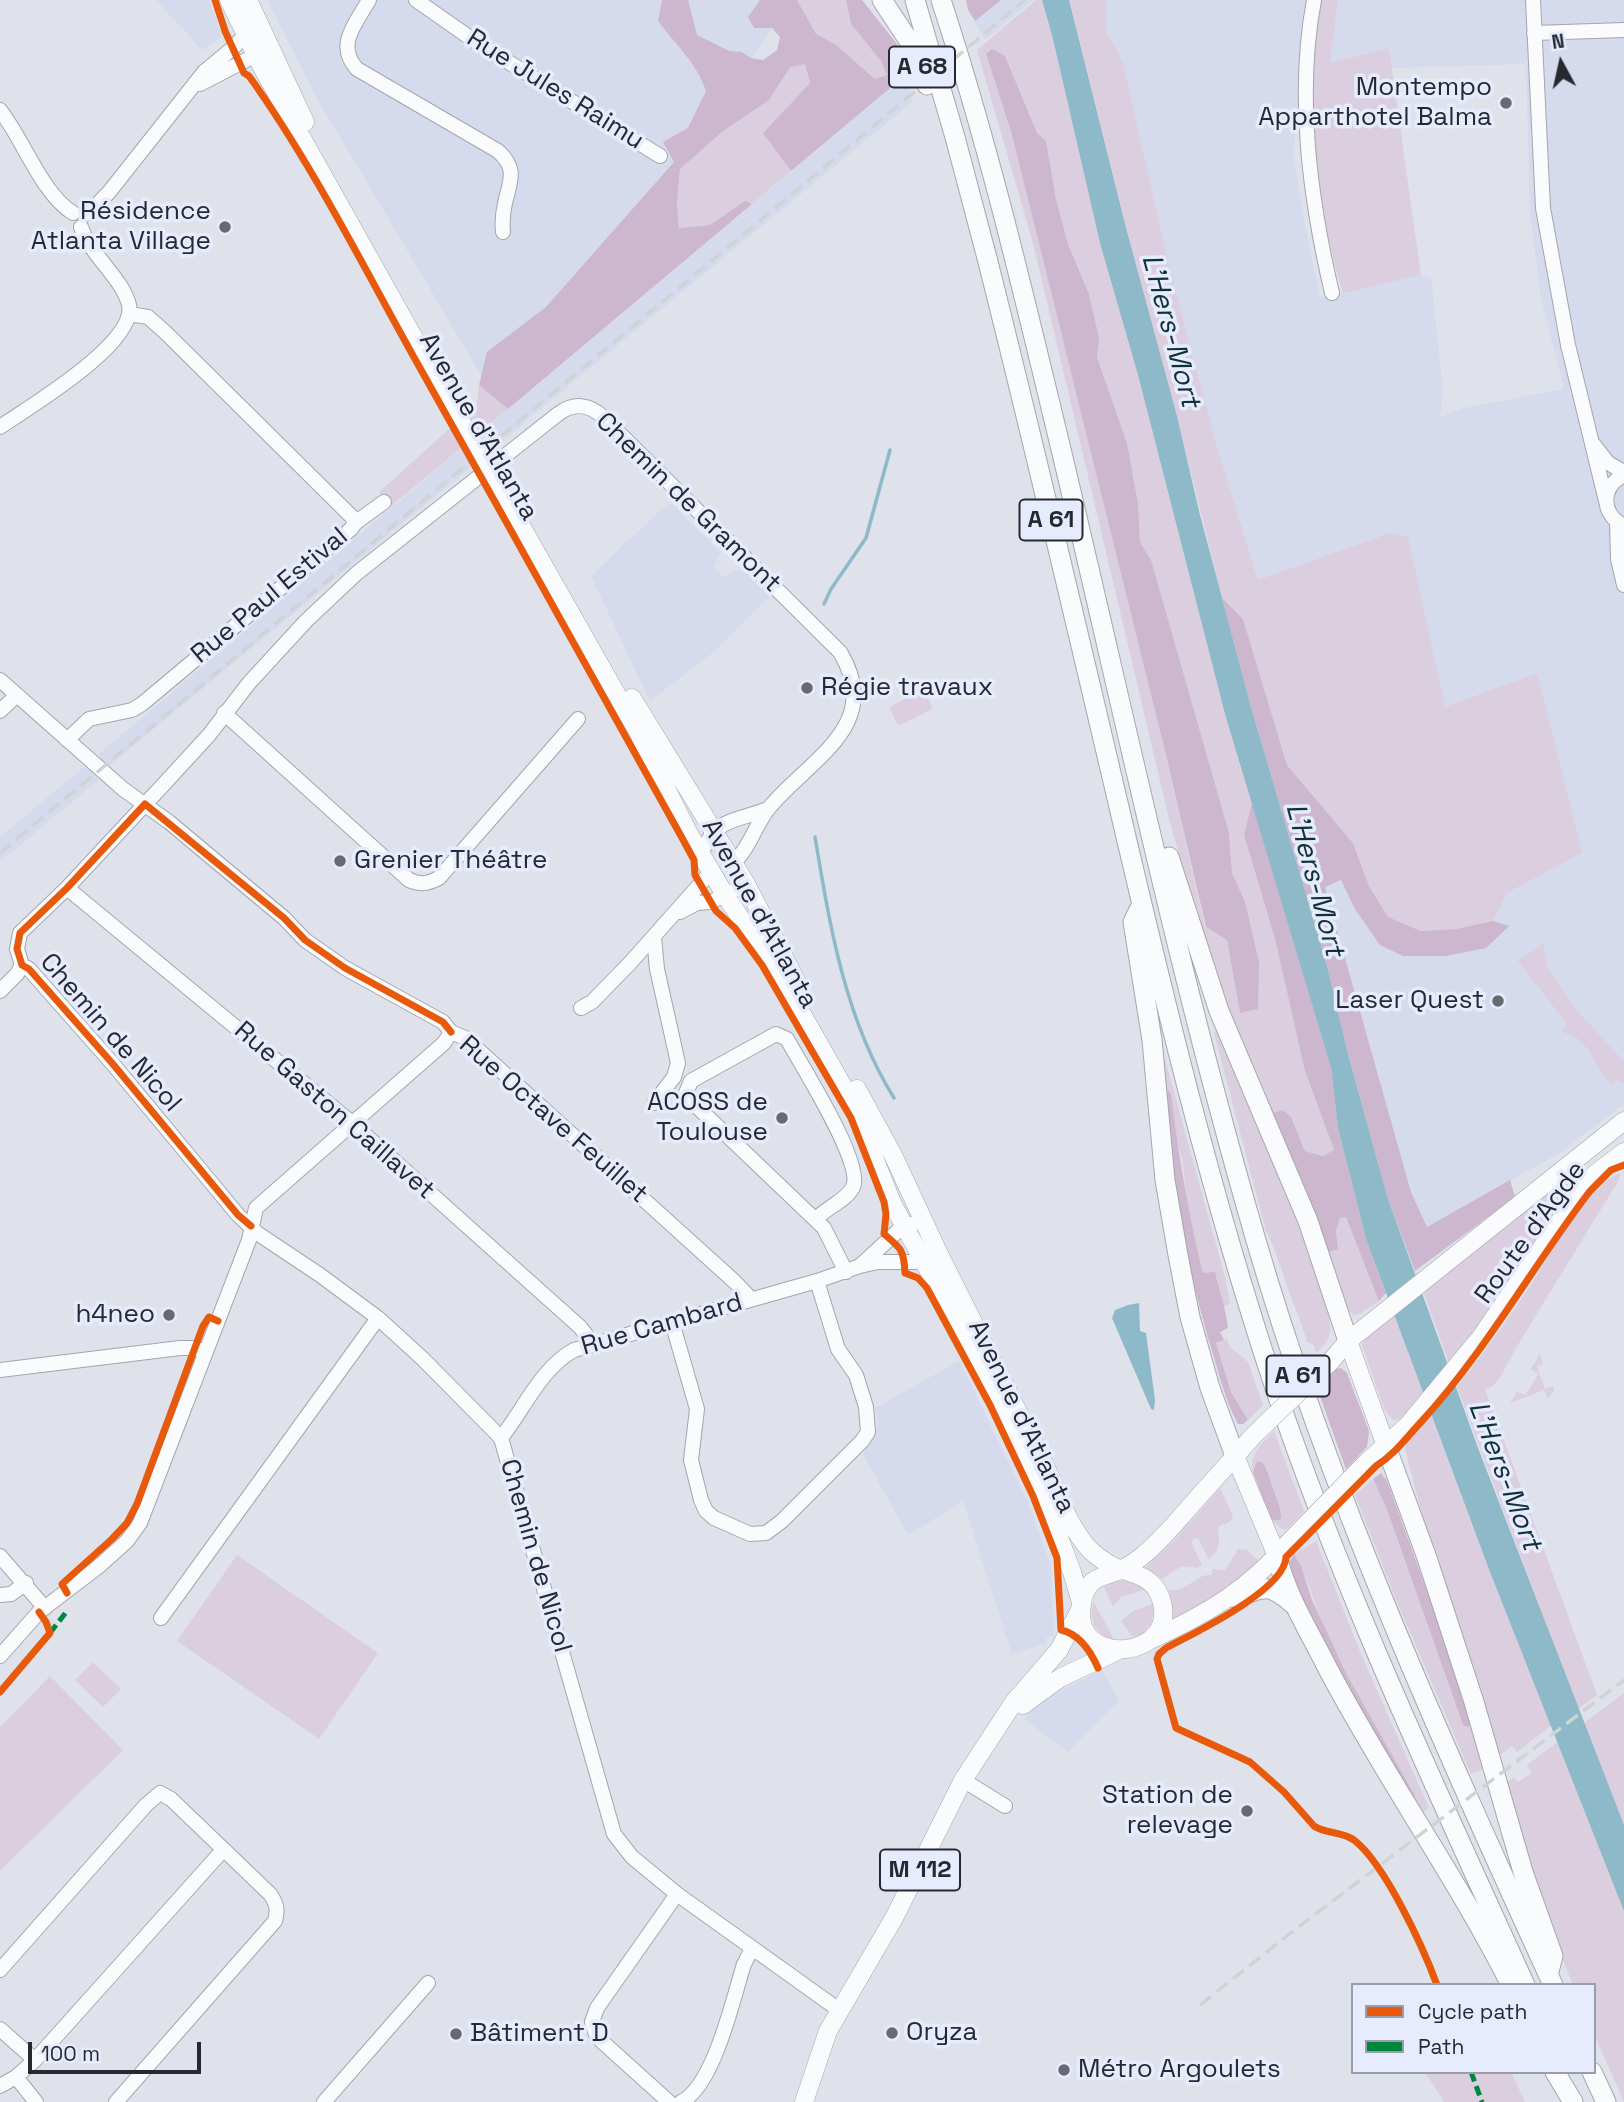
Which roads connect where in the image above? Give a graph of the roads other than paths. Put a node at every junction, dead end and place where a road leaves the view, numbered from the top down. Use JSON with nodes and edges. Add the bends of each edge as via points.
{"nodes":[{"id":1,"x":229,"y":0,"type":"edge"},
{"id":2,"x":248,"y":0,"type":"edge"},
{"id":3,"x":369,"y":0,"type":"edge"},
{"id":4,"x":416,"y":0,"type":"edge"},
{"id":5,"x":883,"y":0,"type":"edge"},
{"id":6,"x":915,"y":0,"type":"edge"},
{"id":7,"x":941,"y":0,"type":"edge"},
{"id":8,"x":955,"y":0,"type":"edge"},
{"id":9,"x":1314,"y":0,"type":"edge"},
{"id":10,"x":1533,"y":0,"type":"edge"},
{"id":11,"x":1624,"y":30,"type":"edge"},
{"id":12,"x":1534,"y":33,"type":"junction"},
{"id":13,"x":257,"y":41,"type":"junction"},
{"id":14,"x":187,"y":93,"type":"junction"},
{"id":15,"x":0,"y":110,"type":"edge"},
{"id":16,"x":956,"y":137,"type":"junction"},
{"id":17,"x":982,"y":140,"type":"junction"},
{"id":18,"x":660,"y":156,"type":"dead end"},
{"id":19,"x":80,"y":218,"type":"junction"},
{"id":20,"x":503,"y":232,"type":"dead end"},
{"id":21,"x":1332,"y":293,"type":"dead end"},
{"id":22,"x":129,"y":314,"type":"junction"},
{"id":23,"x":0,"y":427,"type":"edge"},
{"id":24,"x":1594,"y":445,"type":"junction"},
{"id":25,"x":1624,"y":473,"type":"edge"},
{"id":26,"x":503,"y":483,"type":"junction"},
{"id":27,"x":1606,"y":501,"type":"junction"},
{"id":28,"x":384,"y":502,"type":"dead end"},
{"id":29,"x":355,"y":523,"type":"junction"},
{"id":30,"x":1620,"y":525,"type":"edge"},
{"id":31,"x":1624,"y":584,"type":"edge"},
{"id":32,"x":0,"y":680,"type":"edge"},
{"id":33,"x":17,"y":695,"type":"junction"},
{"id":34,"x":0,"y":711,"type":"edge"},
{"id":35,"x":224,"y":713,"type":"junction"},
{"id":36,"x":578,"y":719,"type":"dead end"},
{"id":37,"x":1129,"y":737,"type":"junction"},
{"id":38,"x":67,"y":740,"type":"junction"},
{"id":39,"x":145,"y":804,"type":"junction"},
{"id":40,"x":769,"y":808,"type":"junction"},
{"id":41,"x":715,"y":832,"type":"junction"},
{"id":42,"x":701,"y":854,"type":"junction"},
{"id":43,"x":733,"y":863,"type":"junction"},
{"id":44,"x":711,"y":872,"type":"junction"},
{"id":45,"x":746,"y":884,"type":"junction"},
{"id":46,"x":67,"y":888,"type":"junction"},
{"id":47,"x":725,"y":895,"type":"junction"},
{"id":48,"x":1142,"y":904,"type":"junction"},
{"id":49,"x":673,"y":917,"type":"junction"},
{"id":50,"x":654,"y":937,"type":"junction"},
{"id":51,"x":22,"y":965,"type":"junction"},
{"id":52,"x":0,"y":990,"type":"edge"},
{"id":53,"x":581,"y":1008,"type":"dead end"},
{"id":54,"x":451,"y":1032,"type":"junction"},
{"id":55,"x":654,"y":1103,"type":"dead end"},
{"id":56,"x":1624,"y":1121,"type":"edge"},
{"id":57,"x":353,"y":1124,"type":"junction"},
{"id":58,"x":1624,"y":1152,"type":"edge"},
{"id":59,"x":816,"y":1219,"type":"junction"},
{"id":60,"x":924,"y":1219,"type":"junction"},
{"id":61,"x":251,"y":1226,"type":"junction"},
{"id":62,"x":905,"y":1227,"type":"junction"},
{"id":63,"x":930,"y":1256,"type":"junction"},
{"id":64,"x":860,"y":1266,"type":"junction"},
{"id":65,"x":846,"y":1272,"type":"junction"},
{"id":66,"x":817,"y":1281,"type":"junction"},
{"id":67,"x":751,"y":1299,"type":"junction"},
{"id":68,"x":378,"y":1318,"type":"junction"},
{"id":69,"x":672,"y":1322,"type":"junction"},
{"id":70,"x":1348,"y":1341,"type":"junction"},
{"id":71,"x":590,"y":1345,"type":"junction"},
{"id":72,"x":205,"y":1353,"type":"junction"},
{"id":73,"x":0,"y":1370,"type":"edge"},
{"id":74,"x":501,"y":1438,"type":"junction"},
{"id":75,"x":1386,"y":1446,"type":"junction"},
{"id":76,"x":1235,"y":1456,"type":"junction"},
{"id":77,"x":0,"y":1556,"type":"edge"},
{"id":78,"x":1278,"y":1556,"type":"junction"},
{"id":79,"x":1121,"y":1570,"type":"junction"},
{"id":80,"x":26,"y":1583,"type":"junction"},
{"id":81,"x":0,"y":1595,"type":"edge"},
{"id":82,"x":1231,"y":1597,"type":"junction"},
{"id":83,"x":1082,"y":1606,"type":"junction"},
{"id":84,"x":1296,"y":1607,"type":"junction"},
{"id":85,"x":45,"y":1608,"type":"junction"},
{"id":86,"x":161,"y":1618,"type":"dead end"},
{"id":87,"x":1148,"y":1641,"type":"junction"},
{"id":88,"x":1117,"y":1651,"type":"junction"},
{"id":89,"x":0,"y":1657,"type":"edge"},
{"id":90,"x":996,"y":1728,"type":"junction"},
{"id":91,"x":963,"y":1780,"type":"junction"},
{"id":92,"x":1005,"y":1806,"type":"dead end"},
{"id":93,"x":223,"y":1850,"type":"junction"},
{"id":94,"x":677,"y":1894,"type":"junction"},
{"id":95,"x":752,"y":1950,"type":"junction"},
{"id":96,"x":0,"y":1970,"type":"edge"},
{"id":97,"x":1550,"y":1980,"type":"edge"},
{"id":98,"x":428,"y":1983,"type":"dead end"},
{"id":99,"x":1510,"y":1983,"type":"edge"},
{"id":100,"x":1524,"y":1983,"type":"edge"},
{"id":101,"x":839,"y":2010,"type":"junction"},
{"id":102,"x":0,"y":2029,"type":"edge"},
{"id":103,"x":35,"y":2060,"type":"junction"},
{"id":104,"x":1556,"y":2074,"type":"edge"},
{"id":105,"x":1566,"y":2074,"type":"edge"},
{"id":106,"x":1593,"y":2074,"type":"edge"},
{"id":107,"x":16,"y":2077,"type":"junction"},
{"id":108,"x":0,"y":2086,"type":"edge"},
{"id":109,"x":36,"y":2102,"type":"edge"},
{"id":110,"x":116,"y":2102,"type":"edge"},
{"id":111,"x":324,"y":2102,"type":"edge"},
{"id":112,"x":669,"y":2102,"type":"edge"},
{"id":113,"x":681,"y":2102,"type":"edge"},
{"id":114,"x":804,"y":2102,"type":"edge"},
{"id":115,"x":1573,"y":2102,"type":"edge"},
{"id":116,"x":1578,"y":2102,"type":"edge"},
{"id":117,"x":1606,"y":2102,"type":"edge"}],
"edges":[{"from":1,"to":13,"type":"main road","name":"Avenue d'Atlanta"},
{"from":2,"to":13,"type":"main road","name":"Avenue d'Atlanta"},
{"from":3,"to":20,"type":"street","via":[[347,37],[352,62],[506,159],[511,185]]},
{"from":4,"to":18,"type":"street","name":"Rue Jules Raimu"},
{"from":5,"to":16,"type":"highway","number":"A 68","via":[[913,47],[933,103]]},
{"from":6,"to":16,"type":"highway"},
{"from":7,"to":17,"type":"highway","number":"A 61"},
{"from":8,"to":17,"type":"highway"},
{"from":9,"to":21,"type":"street","via":[[1306,89],[1309,147],[1321,247]]},
{"from":10,"to":12,"type":"street"},
{"from":11,"to":12,"type":"street"},
{"from":12,"to":24,"type":"street","via":[[1543,208],[1568,345]]},
{"from":13,"to":14,"type":"street"},
{"from":13,"to":14,"type":"street","via":[[233,48]]},
{"from":13,"to":26,"type":"main road","name":"Avenue d'Atlanta","bridge":true},
{"from":14,"to":19,"type":"street","via":[[110,191]]},
{"from":15,"to":19,"type":"street","via":[[51,192]]},
{"from":16,"to":48,"type":"highway","number":"A 61"},
{"from":17,"to":37,"type":"highway","number":"A 61"},
{"from":19,"to":22,"type":"street","via":[[94,253],[122,289]]},
{"from":22,"to":23,"type":"street","via":[[118,337],[95,360]]},
{"from":22,"to":29,"type":"street","name":"Rue Paul Estival","via":[[148,317],[165,332]]},
{"from":24,"to":25,"type":"street","via":[[1608,463]]},
{"from":24,"to":27,"type":"street"},
{"from":25,"to":27,"type":"street","via":[[1610,486]]},
{"from":26,"to":41,"type":"main road","name":"Avenue d'Atlanta"},
{"from":26,"to":42,"type":"main road","name":"Avenue d'Atlanta"},
{"from":27,"to":30,"type":"street"},
{"from":28,"to":29,"type":"street"},
{"from":29,"to":38,"type":"street","name":"Rue Paul Estival","via":[[142,704],[89,719]]},
{"from":30,"to":31,"type":"street","via":[[1618,559]]},
{"from":32,"to":33,"type":"street"},
{"from":33,"to":34,"type":"street"},
{"from":33,"to":38,"type":"street"},
{"from":35,"to":36,"type":"street","via":[[418,884],[439,878]]},
{"from":35,"to":39,"type":"street","name":"Chemin de Gramont"},
{"from":35,"to":40,"type":"street","name":"Chemin de Gramont","via":[[289,638],[345,584],[558,414],[569,407],[586,407],[603,417],[840,652],[850,668],[854,706],[844,731]]},
{"from":37,"to":70,"type":"highway","via":[[1219,1011],[1308,1221]]},
{"from":37,"to":97,"type":"highway","number":"A 61","via":[[1218,1103],[1294,1363],[1373,1578]]},
{"from":38,"to":39,"type":"street"},
{"from":39,"to":46,"type":"street","name":"Chemin de Nicol"},
{"from":39,"to":54,"type":"street","name":"Rue Octave Feuillet","via":[[284,918],[304,940],[345,968],[443,1021]]},
{"from":40,"to":41,"type":"street","name":"Chemin de Gramont","via":[[734,818]]},
{"from":40,"to":43,"type":"street","name":"Chemin de Gramont"},
{"from":41,"to":42,"type":"street"},
{"from":41,"to":43,"type":"main road","name":"Avenue d'Atlanta"},
{"from":42,"to":44,"type":"main road","name":"Avenue d'Atlanta"},
{"from":43,"to":44,"type":"main road"},
{"from":43,"to":45,"type":"main road","name":"Avenue d'Atlanta"},
{"from":44,"to":47,"type":"main road","name":"Avenue d'Atlanta"},
{"from":44,"to":49,"type":"street"},
{"from":45,"to":47,"type":"street"},
{"from":45,"to":60,"type":"main road","name":"Avenue d'Atlanta"},
{"from":46,"to":51,"type":"street","name":"Chemin de Nicol","via":[[20,933],[17,949]]},
{"from":46,"to":57,"type":"street","name":"Rue Gaston Caillavet"},
{"from":47,"to":49,"type":"street","via":[[690,906]]},
{"from":47,"to":62,"type":"main road","name":"Avenue d'Atlanta","via":[[786,986],[852,1102]]},
{"from":48,"to":76,"type":"highway","via":[[1133,922],[1175,1242],[1190,1317]]},
{"from":48,"to":100,"type":"highway","number":"A 61","via":[[1215,1190],[1293,1441],[1373,1646]]},
{"from":49,"to":50,"type":"street"},
{"from":50,"to":53,"type":"street"},
{"from":50,"to":55,"type":"street","via":[[678,1063],[674,1077]]},
{"from":51,"to":52,"type":"street"},
{"from":51,"to":61,"type":"street","name":"Chemin de Nicol","via":[[39,979]]},
{"from":54,"to":57,"type":"street"},
{"from":54,"to":67,"type":"street","name":"Rue Octave Feuillet","via":[[472,1044]]},
{"from":56,"to":70,"type":"main road","name":"Route d'Agde"},
{"from":57,"to":61,"type":"street","via":[[256,1208]]},
{"from":57,"to":71,"type":"street","name":"Rue Gaston Caillavet","via":[[579,1327]]},
{"from":58,"to":75,"type":"main road","name":"Route d'Agde","via":[[1595,1174],[1481,1337]]},
{"from":59,"to":59,"type":"street","via":[[686,1093],[691,1081],[776,1034],[787,1040],[836,1127],[854,1175],[851,1191]]},
{"from":59,"to":65,"type":"street","via":[[830,1236]]},
{"from":60,"to":62,"type":"street","name":"Rue Cambard"},
{"from":60,"to":63,"type":"main road","name":"Avenue d'Atlanta"},
{"from":61,"to":68,"type":"street","name":"Chemin de Nicol"},
{"from":61,"to":72,"type":"street"},
{"from":62,"to":63,"type":"main road","name":"Avenue d'Atlanta"},
{"from":62,"to":64,"type":"street","name":"Rue Cambard"},
{"from":63,"to":64,"type":"street","name":"Rue Cambard"},
{"from":63,"to":79,"type":"main road","name":"Avenue d'Atlanta","via":[[1058,1497],[1091,1550]]},
{"from":63,"to":83,"type":"main road","name":"Avenue d'Atlanta","via":[[1043,1495]]},
{"from":64,"to":65,"type":"street","name":"Rue Cambard"},
{"from":65,"to":66,"type":"street","name":"Rue Cambard"},
{"from":66,"to":67,"type":"street","name":"Rue Cambard"},
{"from":66,"to":69,"type":"street","via":[[838,1349],[856,1375],[868,1432],[766,1533],[741,1531],[706,1511],[691,1460],[697,1409]]},
{"from":67,"to":69,"type":"street","name":"Rue Cambard"},
{"from":68,"to":74,"type":"street","name":"Chemin de Nicol"},
{"from":68,"to":86,"type":"street"},
{"from":69,"to":71,"type":"street","name":"Rue Cambard"},
{"from":70,"to":75,"type":"main road"},
{"from":70,"to":76,"type":"main road","name":"Route d'Agde","bridge":true},
{"from":71,"to":74,"type":"street","name":"Rue Cambard","via":[[561,1357]]},
{"from":72,"to":73,"type":"street","via":[[180,1348]]},
{"from":72,"to":85,"type":"street","via":[[140,1523],[108,1559]]},
{"from":74,"to":94,"type":"street","name":"Chemin de Nicol","via":[[612,1827],[632,1857]]},
{"from":75,"to":78,"type":"main road","name":"Route d'Agde","bridge":true},
{"from":75,"to":97,"type":"highway","via":[[1452,1632],[1523,1872],[1553,1956]]},
{"from":76,"to":78,"type":"main road"},
{"from":76,"to":79,"type":"main road","name":"Route d'Agde","via":[[1152,1548]]},
{"from":77,"to":80,"type":"street"},
{"from":78,"to":82,"type":"main road","name":"Route d'Agde"},
{"from":78,"to":84,"type":"highway"},
{"from":79,"to":83,"type":"main road","via":[[1093,1583]]},
{"from":79,"to":87,"type":"main road","via":[[1140,1574],[1160,1596],[1162,1616]]},
{"from":80,"to":81,"type":"street","via":[[11,1594]]},
{"from":80,"to":85,"type":"street"},
{"from":82,"to":84,"type":"highway","via":[[1267,1588]]},
{"from":82,"to":87,"type":"main road","name":"Route d'Agde"},
{"from":83,"to":88,"type":"main road","via":[[1087,1632],[1100,1645]]},
{"from":83,"to":90,"type":"main road","number":"M 112","via":[[1059,1650]]},
{"from":84,"to":99,"type":"highway","via":[[1383,1770],[1478,1921]]},
{"from":85,"to":89,"type":"street"},
{"from":87,"to":88,"type":"main road","via":[[1132,1650]]},
{"from":88,"to":90,"type":"main road","number":"M 112","via":[[1060,1678]]},
{"from":90,"to":91,"type":"main road","number":"M 112"},
{"from":91,"to":92,"type":"street"},
{"from":91,"to":101,"type":"main road","number":"M 112","via":[[894,1918]]},
{"from":93,"to":96,"type":"street","via":[[160,1793]]},
{"from":93,"to":103,"type":"street"},
{"from":93,"to":110,"type":"street","via":[[270,1894],[278,1911],[275,1921]]},
{"from":94,"to":95,"type":"street","name":"Chemin de Nicol"},
{"from":94,"to":112,"type":"street","via":[[597,2008],[592,2022],[597,2037]]},
{"from":95,"to":101,"type":"street","name":"Chemin de Nicol"},
{"from":95,"to":113,"type":"street","via":[[709,2071]]},
{"from":98,"to":111,"type":"street"},
{"from":101,"to":114,"type":"main road","number":"M 112"},
{"from":102,"to":103,"type":"street"},
{"from":103,"to":107,"type":"street"},
{"from":104,"to":115,"type":"highway"},
{"from":105,"to":116,"type":"highway"},
{"from":106,"to":117,"type":"highway"},
{"from":107,"to":108,"type":"street"},
{"from":107,"to":109,"type":"street"}]}
